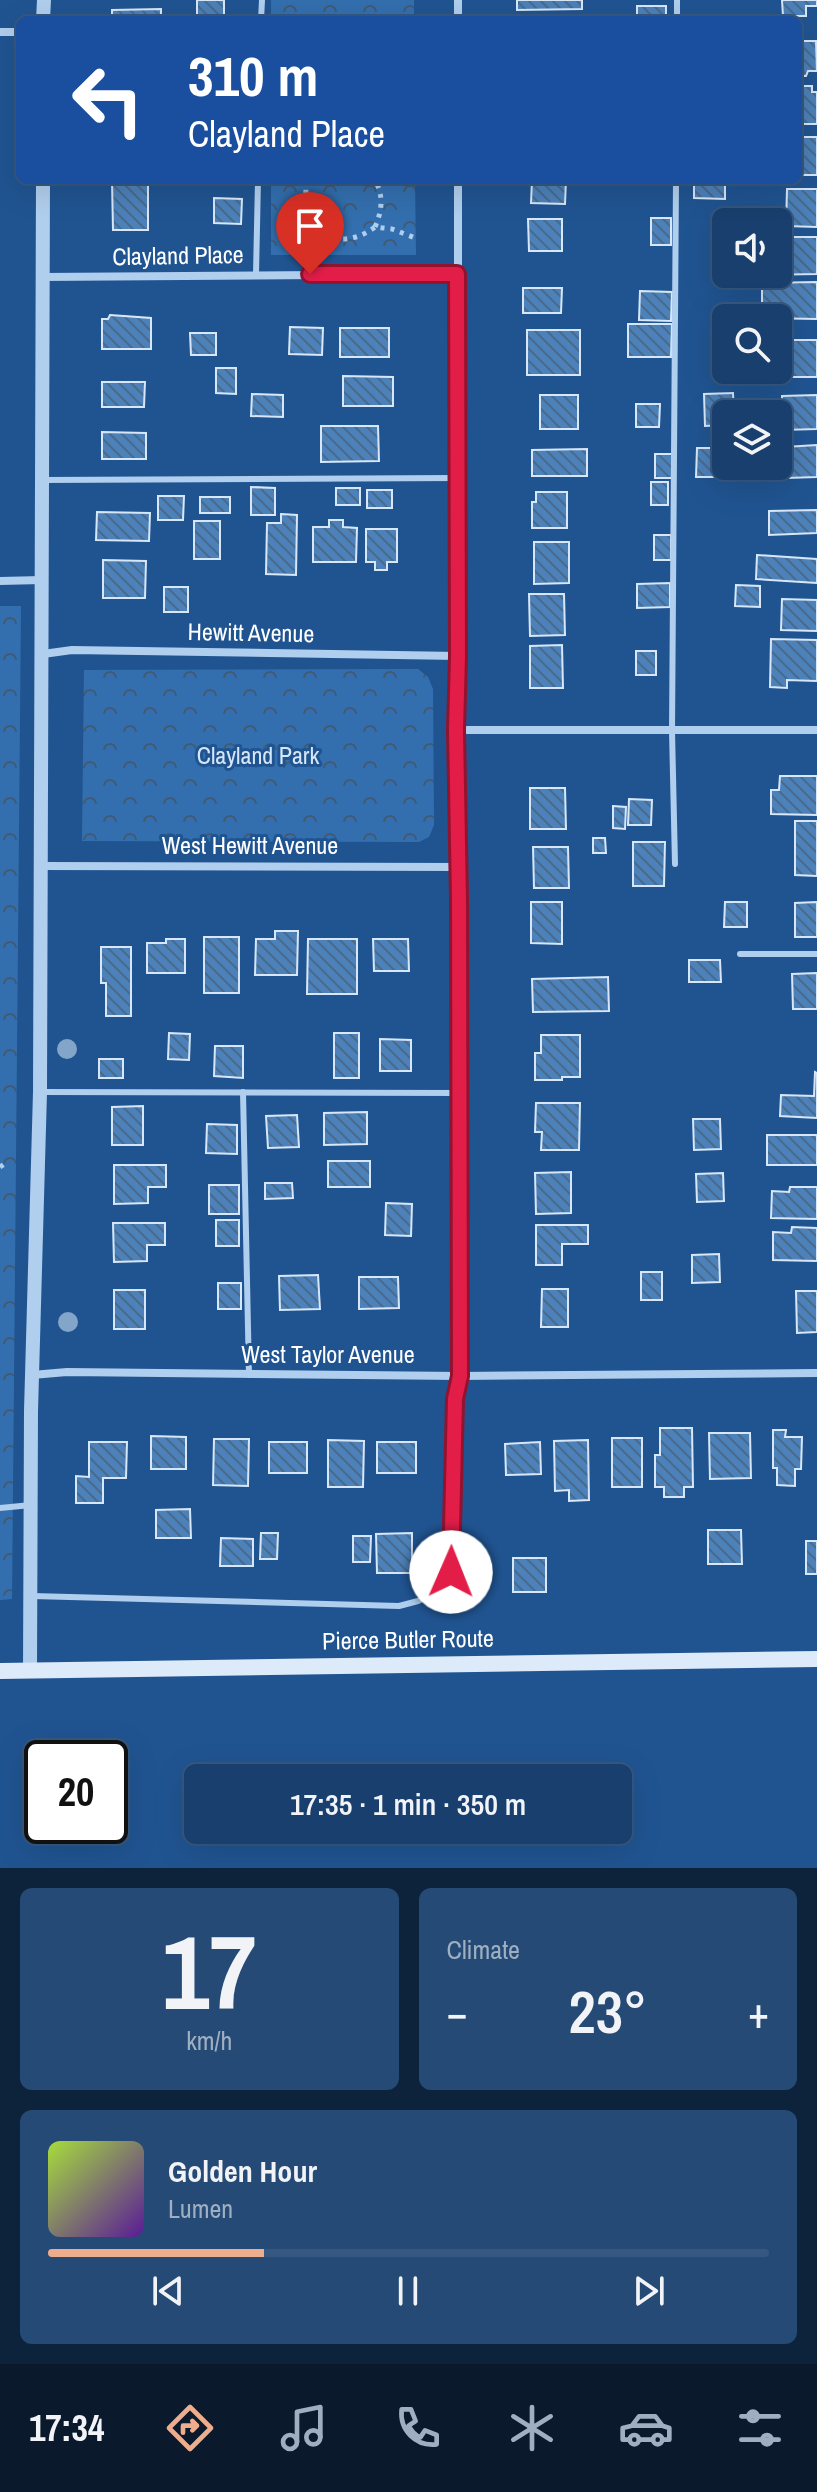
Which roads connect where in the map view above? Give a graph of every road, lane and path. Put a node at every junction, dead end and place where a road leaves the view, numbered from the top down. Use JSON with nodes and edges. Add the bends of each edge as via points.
{"nodes":[{"id":1,"x":43,"y":184,"type":"edge"},
{"id":2,"x":258,"y":184,"type":"edge"},
{"id":3,"x":306,"y":184,"type":"edge"},
{"id":4,"x":376,"y":184,"type":"edge"},
{"id":5,"x":458,"y":184,"type":"edge"},
{"id":6,"x":676,"y":184,"type":"edge"},
{"id":7,"x":375,"y":227,"type":"junction"},
{"id":8,"x":418,"y":239,"type":"dead end"},
{"id":9,"x":256,"y":274,"type":"junction"},
{"id":10,"x":457,"y":274,"type":"junction"},
{"id":11,"x":42,"y":277,"type":"junction"},
{"id":12,"x":457,"y":478,"type":"junction"},
{"id":13,"x":42,"y":480,"type":"junction"},
{"id":14,"x":42,"y":580,"type":"junction"},
{"id":15,"x":0,"y":581,"type":"edge"},
{"id":16,"x":43,"y":654,"type":"junction"},
{"id":17,"x":458,"y":656,"type":"junction"},
{"id":18,"x":456,"y":730,"type":"junction"},
{"id":19,"x":817,"y":730,"type":"edge"},
{"id":20,"x":672,"y":731,"type":"junction"},
{"id":21,"x":675,"y":864,"type":"dead end"},
{"id":22,"x":41,"y":866,"type":"junction"},
{"id":23,"x":459,"y":867,"type":"junction"},
{"id":24,"x":740,"y":954,"type":"dead end"},
{"id":25,"x":817,"y":954,"type":"edge"},
{"id":26,"x":40,"y":1092,"type":"junction"},
{"id":27,"x":243,"y":1092,"type":"junction"},
{"id":28,"x":460,"y":1093,"type":"junction"},
{"id":29,"x":817,"y":1373,"type":"edge"},
{"id":30,"x":32,"y":1375,"type":"junction"},
{"id":31,"x":249,"y":1375,"type":"junction"},
{"id":32,"x":460,"y":1376,"type":"junction"},
{"id":33,"x":31,"y":1505,"type":"junction"},
{"id":34,"x":0,"y":1508,"type":"edge"},
{"id":35,"x":32,"y":1596,"type":"junction"},
{"id":36,"x":817,"y":1659,"type":"edge"},
{"id":37,"x":30,"y":1670,"type":"junction"},
{"id":38,"x":0,"y":1671,"type":"edge"}],
"edges":[{"from":1,"to":11,"type":"street"},
{"from":2,"to":9,"type":"lane"},
{"from":3,"to":7,"type":"path","via":[[308,213],[328,236],[361,237]]},
{"from":4,"to":7,"type":"path","via":[[381,212]]},
{"from":5,"to":10,"type":"street"},
{"from":6,"to":20,"type":"lane"},
{"from":7,"to":8,"type":"path"},
{"from":9,"to":10,"type":"street","name":"Clayland Place"},
{"from":9,"to":11,"type":"street","name":"Clayland Place"},
{"from":10,"to":12,"type":"street"},
{"from":11,"to":13,"type":"street"},
{"from":12,"to":13,"type":"lane"},
{"from":12,"to":17,"type":"street"},
{"from":13,"to":14,"type":"street"},
{"from":14,"to":15,"type":"street"},
{"from":14,"to":16,"type":"street"},
{"from":16,"to":17,"type":"street","name":"Hewitt Avenue","via":[[72,650]]},
{"from":16,"to":22,"type":"street"},
{"from":17,"to":18,"type":"street"},
{"from":18,"to":20,"type":"street"},
{"from":18,"to":23,"type":"street"},
{"from":19,"to":20,"type":"street"},
{"from":20,"to":21,"type":"lane"},
{"from":22,"to":23,"type":"street","name":"West Hewitt Avenue"},
{"from":22,"to":26,"type":"street"},
{"from":23,"to":28,"type":"street"},
{"from":24,"to":25,"type":"lane"},
{"from":26,"to":27,"type":"lane"},
{"from":26,"to":30,"type":"street"},
{"from":27,"to":28,"type":"lane"},
{"from":27,"to":31,"type":"lane"},
{"from":28,"to":32,"type":"street"},
{"from":29,"to":32,"type":"street","name":"West Taylor Avenue"},
{"from":30,"to":31,"type":"street","name":"West Taylor Avenue"},
{"from":30,"to":33,"type":"street"},
{"from":31,"to":32,"type":"street","name":"West Taylor Avenue"},
{"from":32,"to":35,"type":"lane","via":[[451,1572],[437,1591],[418,1601],[399,1606]]},
{"from":33,"to":34,"type":"lane"},
{"from":33,"to":35,"type":"street"},
{"from":35,"to":37,"type":"street"},
{"from":36,"to":37,"type":"main road","name":"Pierce Butler Route"},
{"from":37,"to":38,"type":"main road","name":"Pierce Butler Route"}]}
